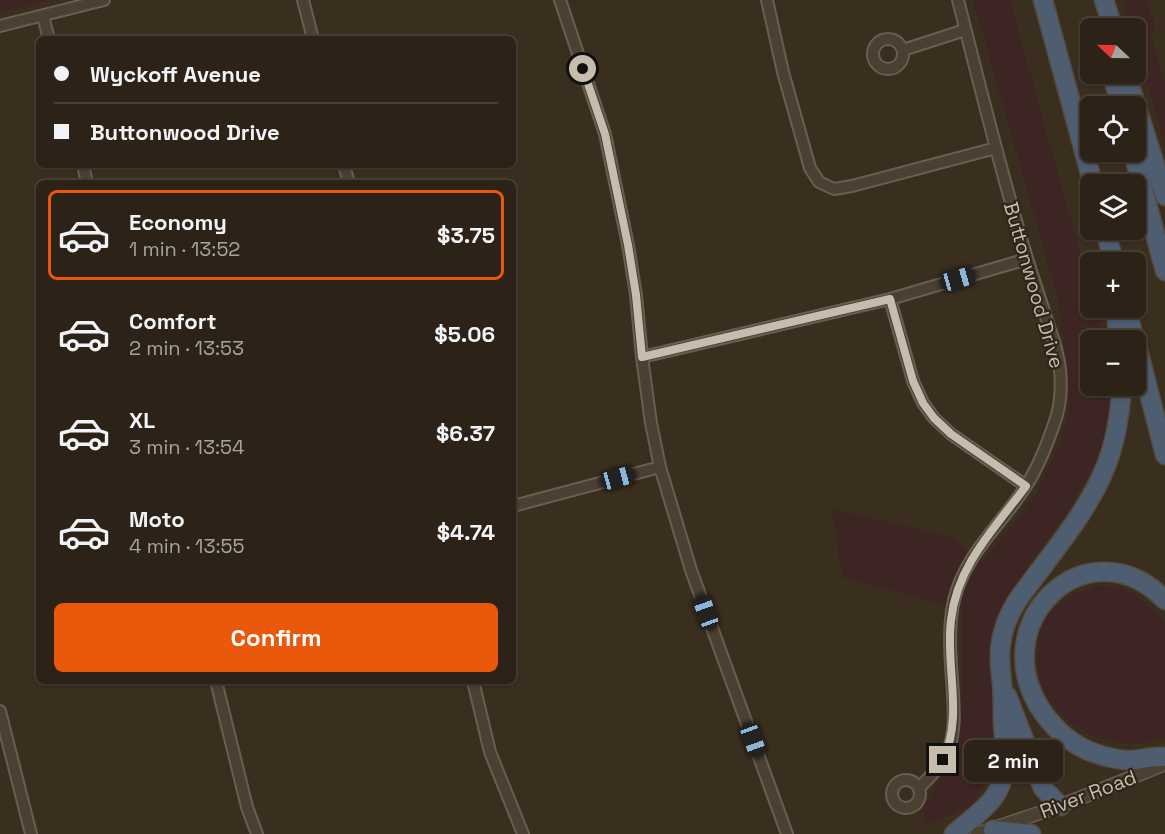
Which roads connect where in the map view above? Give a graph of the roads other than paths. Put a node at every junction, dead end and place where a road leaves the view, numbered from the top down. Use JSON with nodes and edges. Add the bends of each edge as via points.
{"nodes":[{"id":1,"x":104,"y":0,"type":"edge"},
{"id":2,"x":303,"y":0,"type":"edge"},
{"id":3,"x":560,"y":0,"type":"edge"},
{"id":4,"x":767,"y":0,"type":"edge"},
{"id":5,"x":958,"y":0,"type":"edge"},
{"id":6,"x":1043,"y":0,"type":"edge"},
{"id":7,"x":1092,"y":0,"type":"edge"},
{"id":8,"x":1104,"y":0,"type":"edge"},
{"id":9,"x":43,"y":16,"type":"junction"},
{"id":10,"x":1097,"y":18,"type":"edge"},
{"id":11,"x":1110,"y":18,"type":"edge"},
{"id":12,"x":0,"y":26,"type":"edge"},
{"id":13,"x":965,"y":30,"type":"junction"},
{"id":14,"x":48,"y":36,"type":"edge"},
{"id":15,"x":312,"y":36,"type":"edge"},
{"id":16,"x":903,"y":50,"type":"dead end"},
{"id":17,"x":1129,"y":84,"type":"edge"},
{"id":18,"x":996,"y":148,"type":"junction"},
{"id":19,"x":1136,"y":162,"type":"edge"},
{"id":20,"x":1090,"y":174,"type":"edge"},
{"id":21,"x":1165,"y":196,"type":"edge"},
{"id":22,"x":1027,"y":259,"type":"junction"},
{"id":23,"x":1165,"y":271,"type":"edge"},
{"id":24,"x":890,"y":299,"type":"junction"},
{"id":25,"x":642,"y":357,"type":"junction"},
{"id":26,"x":1146,"y":383,"type":"edge"},
{"id":27,"x":1121,"y":396,"type":"edge"},
{"id":28,"x":1165,"y":455,"type":"edge"},
{"id":29,"x":660,"y":467,"type":"junction"},
{"id":30,"x":1026,"y":486,"type":"junction"},
{"id":31,"x":516,"y":505,"type":"edge"},
{"id":32,"x":1165,"y":600,"type":"edge"},
{"id":33,"x":217,"y":684,"type":"edge"},
{"id":34,"x":474,"y":684,"type":"edge"},
{"id":35,"x":1003,"y":686,"type":"junction"},
{"id":36,"x":0,"y":711,"type":"edge"},
{"id":37,"x":1165,"y":757,"type":"edge"},
{"id":38,"x":1165,"y":764,"type":"edge"},
{"id":39,"x":920,"y":788,"type":"dead end"},
{"id":40,"x":1060,"y":806,"type":"junction"},
{"id":41,"x":985,"y":832,"type":"edge"},
{"id":42,"x":31,"y":834,"type":"edge"},
{"id":43,"x":257,"y":834,"type":"edge"},
{"id":44,"x":523,"y":834,"type":"edge"},
{"id":45,"x":787,"y":834,"type":"edge"},
{"id":46,"x":954,"y":834,"type":"edge"},
{"id":47,"x":1031,"y":834,"type":"edge"}],
"edges":[{"from":1,"to":9,"type":"street"},
{"from":2,"to":15,"type":"street"},
{"from":3,"to":25,"type":"street","via":[[605,134],[630,255]]},
{"from":4,"to":18,"type":"street","via":[[810,168],[819,182],[834,189],[852,186]]},
{"from":5,"to":13,"type":"street","name":"Buttonwood Drive"},
{"from":6,"to":20,"type":"highway"},
{"from":7,"to":10,"type":"highway"},
{"from":8,"to":11,"type":"highway"},
{"from":9,"to":12,"type":"street"},
{"from":9,"to":14,"type":"street"},
{"from":13,"to":16,"type":"street"},
{"from":13,"to":18,"type":"street","name":"Buttonwood Drive"},
{"from":17,"to":21,"type":"highway"},
{"from":18,"to":22,"type":"street","name":"Buttonwood Drive"},
{"from":19,"to":23,"type":"highway"},
{"from":22,"to":24,"type":"street"},
{"from":22,"to":30,"type":"street","name":"Buttonwood Drive","via":[[1057,353],[1061,381],[1058,412],[1045,450]]},
{"from":24,"to":25,"type":"street"},
{"from":24,"to":30,"type":"street","via":[[923,403],[951,434]]},
{"from":25,"to":29,"type":"street"},
{"from":26,"to":28,"type":"highway"},
{"from":27,"to":35,"type":"highway","via":[[1112,447],[1097,485],[1009,615],[1000,645]]},
{"from":29,"to":31,"type":"street"},
{"from":29,"to":45,"type":"street","via":[[691,570]]},
{"from":30,"to":39,"type":"street","name":"Buttonwood Drive","via":[[961,578],[950,622],[952,733],[943,760]]},
{"from":32,"to":37,"type":"highway","via":[[1142,581],[1125,575],[1107,571],[1079,576],[1063,584],[1040,606],[1027,634],[1024,669],[1037,703],[1058,732],[1073,742],[1098,754],[1130,760]]},
{"from":33,"to":43,"type":"street"},
{"from":34,"to":44,"type":"street","via":[[490,752]]},
{"from":35,"to":40,"type":"highway","via":[[1039,780]]},
{"from":35,"to":46,"type":"highway","via":[[1006,757],[1001,783],[985,807]]},
{"from":36,"to":42,"type":"street"},
{"from":38,"to":40,"type":"street","name":"River Road"},
{"from":40,"to":41,"type":"street","name":"River Road"},
{"from":41,"to":47,"type":"highway"}]}
